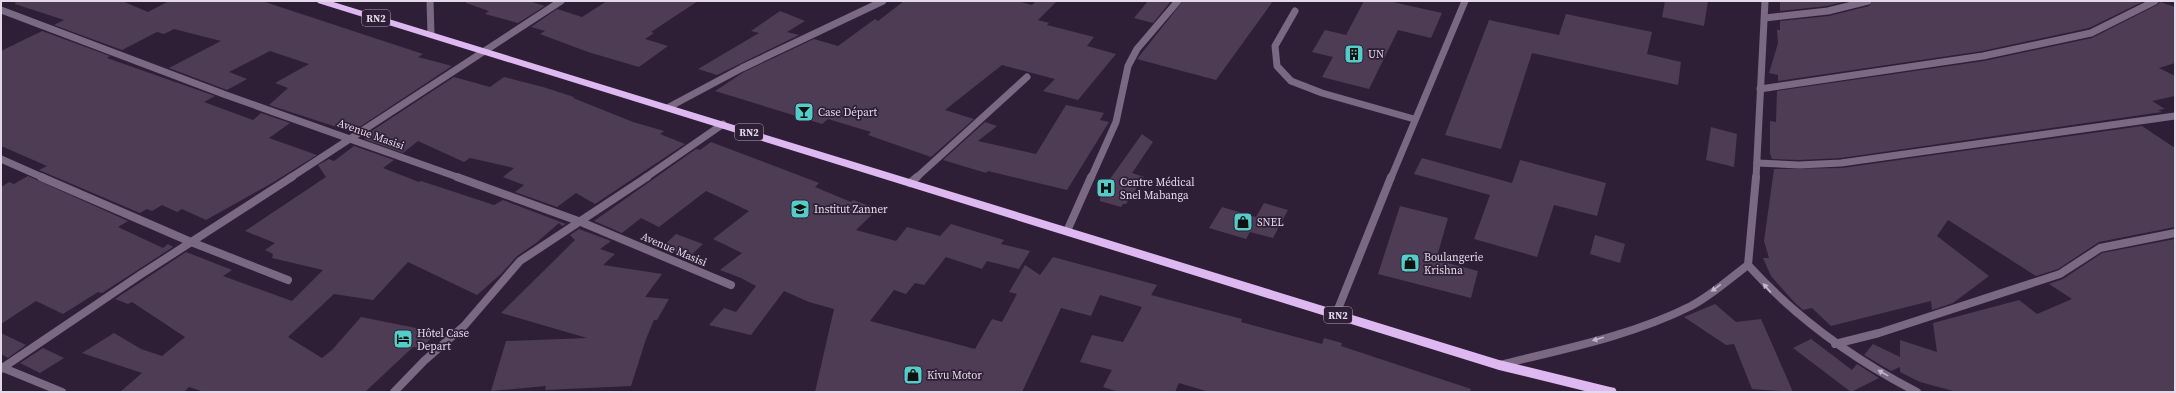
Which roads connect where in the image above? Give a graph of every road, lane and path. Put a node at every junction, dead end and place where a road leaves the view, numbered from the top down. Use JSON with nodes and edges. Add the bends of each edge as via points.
{"nodes":[{"id":1,"x":321,"y":1,"type":"edge"},
{"id":2,"x":430,"y":1,"type":"edge"},
{"id":3,"x":561,"y":1,"type":"edge"},
{"id":4,"x":882,"y":1,"type":"edge"},
{"id":5,"x":1178,"y":1,"type":"edge"},
{"id":6,"x":1465,"y":1,"type":"edge"},
{"id":7,"x":1765,"y":1,"type":"edge"},
{"id":8,"x":1868,"y":1,"type":"edge"},
{"id":9,"x":2155,"y":1,"type":"edge"},
{"id":10,"x":1,"y":10,"type":"edge"},
{"id":11,"x":1295,"y":11,"type":"dead end"},
{"id":12,"x":1765,"y":18,"type":"junction"},
{"id":13,"x":431,"y":34,"type":"junction"},
{"id":14,"x":486,"y":52,"type":"junction"},
{"id":15,"x":1027,"y":77,"type":"dead end"},
{"id":16,"x":1760,"y":89,"type":"junction"},
{"id":17,"x":669,"y":107,"type":"junction"},
{"id":18,"x":2175,"y":116,"type":"edge"},
{"id":19,"x":1414,"y":119,"type":"junction"},
{"id":20,"x":723,"y":124,"type":"junction"},
{"id":21,"x":352,"y":138,"type":"junction"},
{"id":22,"x":1,"y":159,"type":"edge"},
{"id":23,"x":1757,"y":162,"type":"junction"},
{"id":24,"x":910,"y":182,"type":"junction"},
{"id":25,"x":581,"y":222,"type":"junction"},
{"id":26,"x":1067,"y":231,"type":"junction"},
{"id":27,"x":2175,"y":233,"type":"edge"},
{"id":28,"x":191,"y":242,"type":"junction"},
{"id":29,"x":1748,"y":265,"type":"junction"},
{"id":30,"x":288,"y":280,"type":"dead end"},
{"id":31,"x":731,"y":285,"type":"dead end"},
{"id":32,"x":1336,"y":314,"type":"junction"},
{"id":33,"x":1835,"y":344,"type":"junction"},
{"id":34,"x":1499,"y":365,"type":"junction"},
{"id":35,"x":1,"y":368,"type":"edge"},
{"id":36,"x":62,"y":392,"type":"edge"},
{"id":37,"x":394,"y":392,"type":"edge"},
{"id":38,"x":1610,"y":392,"type":"edge"},
{"id":39,"x":1917,"y":392,"type":"edge"}],
"edges":[{"from":1,"to":13,"type":"highway","number":"RN2"},
{"from":2,"to":13,"type":"street"},
{"from":3,"to":14,"type":"street"},
{"from":4,"to":17,"type":"street","via":[[742,68]]},
{"from":5,"to":26,"type":"street","via":[[1137,48],[1128,66],[1116,122]]},
{"from":6,"to":19,"type":"street"},
{"from":7,"to":12,"type":"street"},
{"from":8,"to":12,"type":"street","via":[[1828,11]]},
{"from":9,"to":16,"type":"street","via":[[2091,33],[1983,56]]},
{"from":10,"to":21,"type":"street","name":"Avenue Masisi","via":[[226,95]]},
{"from":11,"to":19,"type":"street","via":[[1275,46],[1277,66],[1291,81],[1322,93]]},
{"from":12,"to":16,"type":"street"},
{"from":13,"to":14,"type":"highway","number":"RN2"},
{"from":14,"to":17,"type":"highway","number":"RN2"},
{"from":14,"to":21,"type":"street"},
{"from":15,"to":24,"type":"street"},
{"from":16,"to":23,"type":"street"},
{"from":17,"to":20,"type":"highway","number":"RN2"},
{"from":18,"to":23,"type":"street","via":[[1841,164],[1798,165]]},
{"from":19,"to":32,"type":"street"},
{"from":20,"to":24,"type":"highway","number":"RN2"},
{"from":20,"to":25,"type":"street"},
{"from":21,"to":25,"type":"street","name":"Avenue Masisi"},
{"from":21,"to":28,"type":"street"},
{"from":22,"to":28,"type":"street"},
{"from":23,"to":29,"type":"street"},
{"from":24,"to":26,"type":"highway","number":"RN2"},
{"from":25,"to":31,"type":"street","name":"Avenue Masisi"},
{"from":25,"to":37,"type":"street","via":[[520,260],[464,326]]},
{"from":26,"to":32,"type":"highway","number":"RN2"},
{"from":27,"to":33,"type":"street","via":[[2100,248],[2060,274],[1879,333]]},
{"from":28,"to":30,"type":"street"},
{"from":28,"to":35,"type":"street"},
{"from":33,"to":29,"type":"street","one_way":true,"via":[[1774,296]]},
{"from":29,"to":34,"type":"street","one_way":true,"via":[[1692,305],[1669,316],[1629,330]]},
{"from":32,"to":34,"type":"highway","number":"RN2"},
{"from":39,"to":33,"type":"street","one_way":true},
{"from":34,"to":38,"type":"highway","number":"RN2"},
{"from":35,"to":36,"type":"street"}]}
